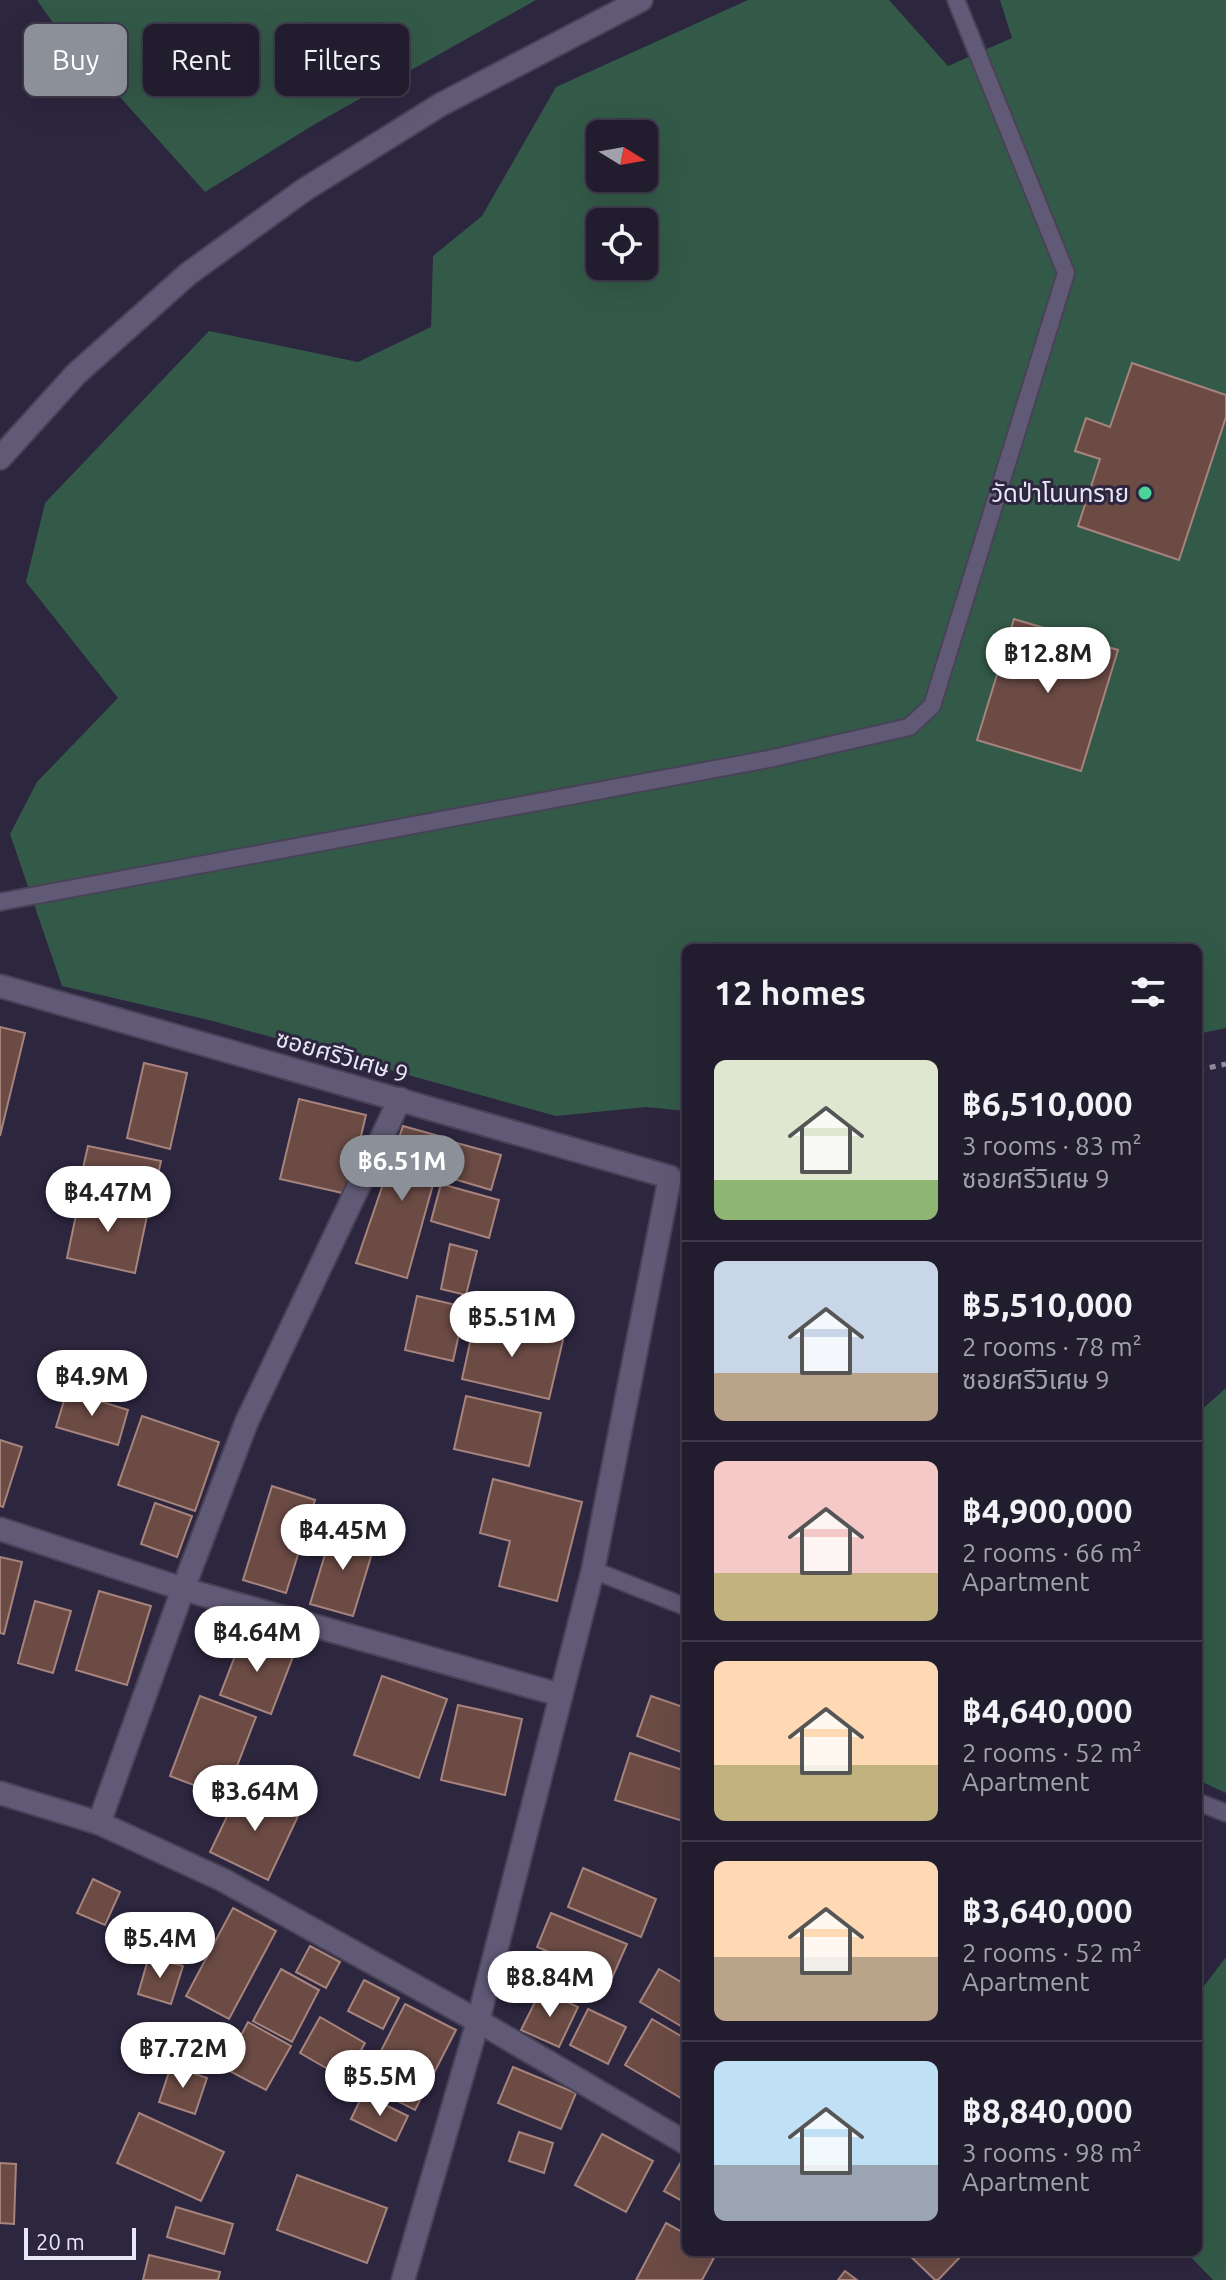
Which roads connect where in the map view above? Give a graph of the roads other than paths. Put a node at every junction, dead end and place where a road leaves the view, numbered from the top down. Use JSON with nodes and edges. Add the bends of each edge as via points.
{"nodes":[{"id":1,"x":641,"y":0,"type":"edge"},
{"id":2,"x":956,"y":0,"type":"edge"},
{"id":3,"x":0,"y":458,"type":"edge"},
{"id":4,"x":0,"y":902,"type":"edge"},
{"id":5,"x":0,"y":986,"type":"edge"},
{"id":6,"x":400,"y":1099,"type":"junction"},
{"id":7,"x":0,"y":1529,"type":"edge"},
{"id":8,"x":593,"y":1570,"type":"junction"},
{"id":9,"x":183,"y":1589,"type":"junction"},
{"id":10,"x":682,"y":1605,"type":"edge"},
{"id":11,"x":561,"y":1695,"type":"junction"},
{"id":12,"x":0,"y":1793,"type":"edge"},
{"id":13,"x":1202,"y":1804,"type":"edge"},
{"id":14,"x":1226,"y":1813,"type":"edge"},
{"id":15,"x":99,"y":1823,"type":"junction"},
{"id":16,"x":478,"y":2021,"type":"junction"},
{"id":17,"x":682,"y":2141,"type":"edge"},
{"id":18,"x":403,"y":2280,"type":"edge"}],
"edges":[{"from":1,"to":3,"type":"street","via":[[440,105],[304,190],[188,274],[76,374]]},
{"from":2,"to":4,"type":"lane","via":[[1066,273],[932,706],[909,727],[769,759]]},
{"from":5,"to":6,"type":"street","name":"ซอยศรีวิเศษ 9"},
{"from":6,"to":8,"type":"street","name":"ซอยศรีวิเศษ 9","via":[[670,1177]]},
{"from":6,"to":9,"type":"street","via":[[247,1421]]},
{"from":7,"to":9,"type":"street"},
{"from":8,"to":10,"type":"lane"},
{"from":8,"to":11,"type":"street"},
{"from":9,"to":11,"type":"street"},
{"from":9,"to":15,"type":"street"},
{"from":11,"to":16,"type":"street"},
{"from":12,"to":15,"type":"street"},
{"from":13,"to":14,"type":"lane"},
{"from":15,"to":16,"type":"street","via":[[223,1880]]},
{"from":16,"to":17,"type":"street"},
{"from":16,"to":18,"type":"street"}]}
